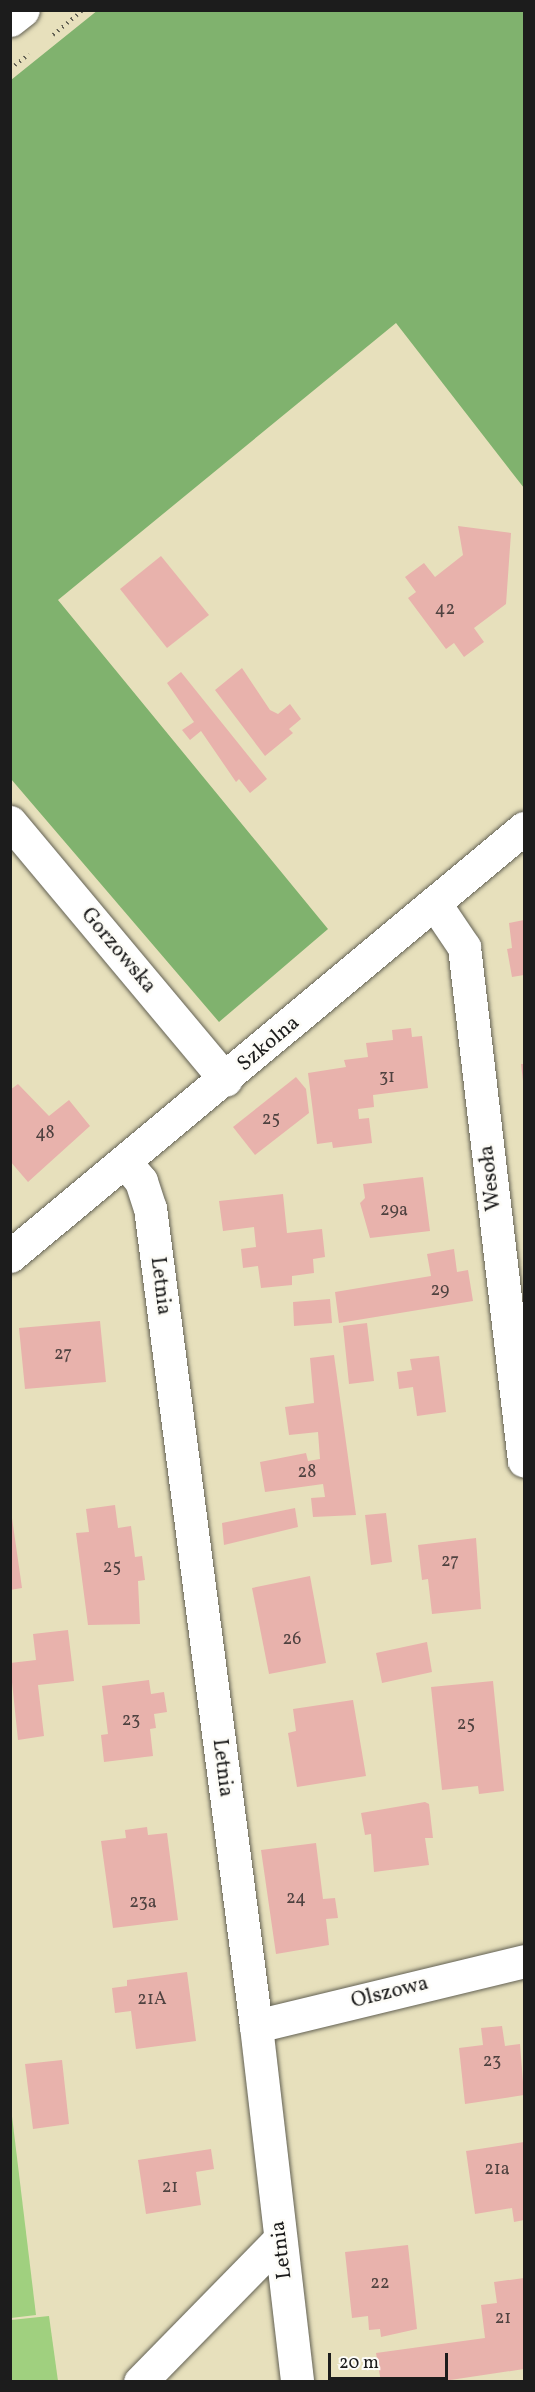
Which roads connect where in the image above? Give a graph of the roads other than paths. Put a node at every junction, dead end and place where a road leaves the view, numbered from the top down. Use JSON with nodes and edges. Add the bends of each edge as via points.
{"nodes":[{"id":1,"x":23,"y":10,"type":"edge"},
{"id":2,"x":10,"y":20,"type":"edge"},
{"id":3,"x":10,"y":822,"type":"edge"},
{"id":4,"x":525,"y":828,"type":"edge"},
{"id":5,"x":435,"y":904,"type":"junction"},
{"id":6,"x":226,"y":1080,"type":"junction"},
{"id":7,"x":125,"y":1162,"type":"junction"},
{"id":8,"x":10,"y":1256,"type":"edge"},
{"id":9,"x":525,"y":1461,"type":"edge"},
{"id":10,"x":525,"y":1961,"type":"edge"},
{"id":11,"x":256,"y":2026,"type":"junction"},
{"id":12,"x":280,"y":2239,"type":"junction"},
{"id":13,"x":140,"y":2382,"type":"edge"},
{"id":14,"x":297,"y":2382,"type":"edge"}],
"edges":[{"from":1,"to":2,"type":"street"},
{"from":3,"to":6,"type":"street","name":"Gorzowska"},
{"from":4,"to":5,"type":"street","name":"Szkolna"},
{"from":5,"to":6,"type":"street","name":"Szkolna"},
{"from":5,"to":9,"type":"street","name":"Wesoła","via":[[464,947]]},
{"from":6,"to":7,"type":"street","name":"Szkolna"},
{"from":7,"to":8,"type":"street","name":"Szkolna"},
{"from":7,"to":11,"type":"street","name":"Letnia","via":[[141,1181],[150,1208]]},
{"from":10,"to":11,"type":"street","name":"Olszowa"},
{"from":11,"to":12,"type":"street","name":"Letnia"},
{"from":12,"to":13,"type":"street"},
{"from":12,"to":14,"type":"street","name":"Letnia"}]}
